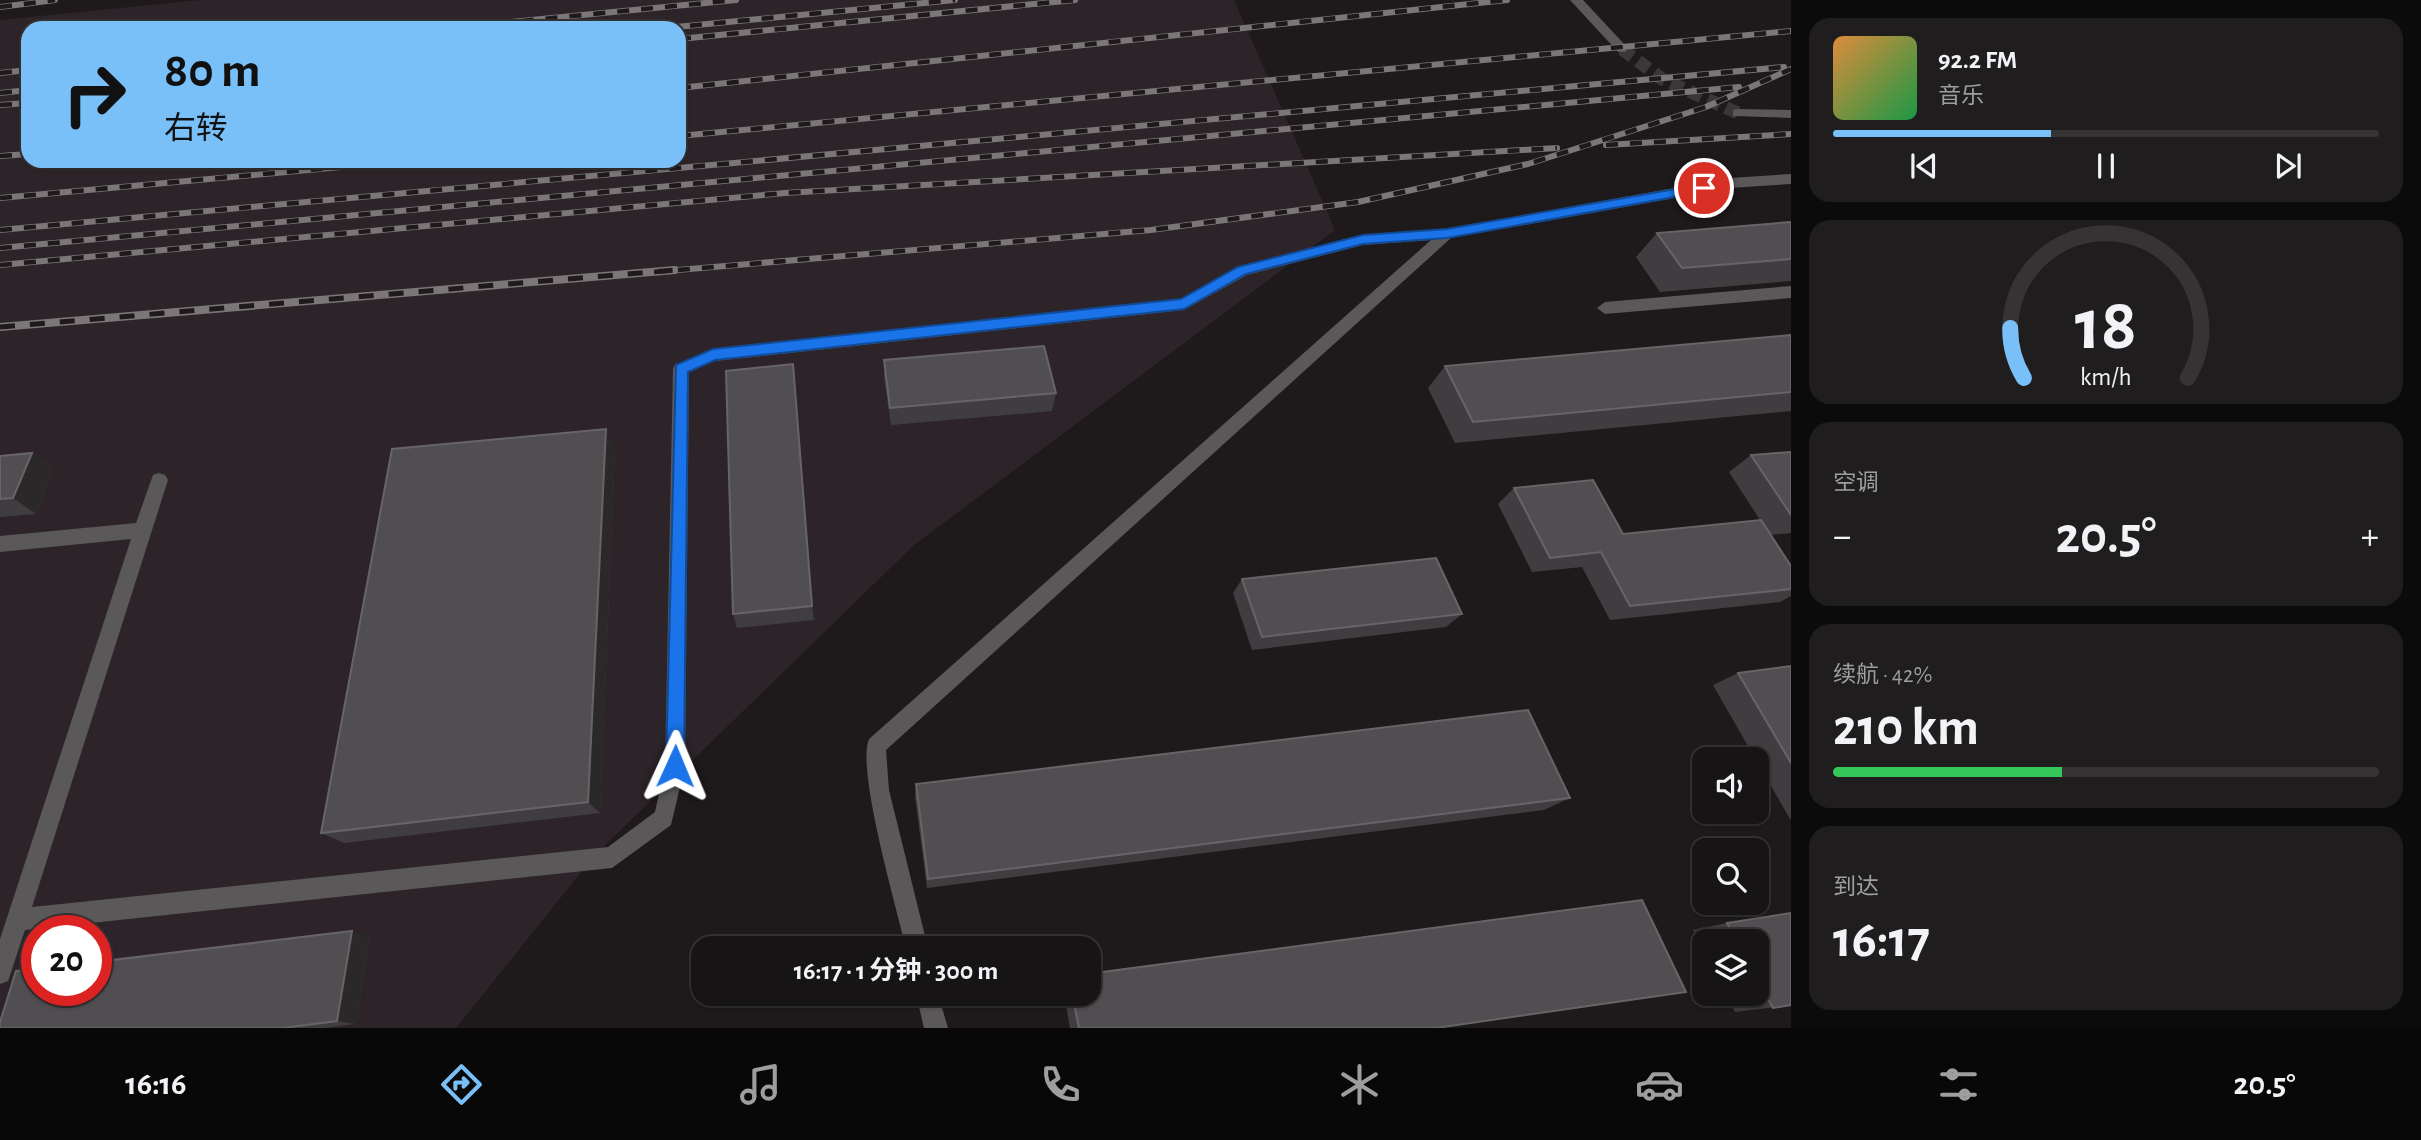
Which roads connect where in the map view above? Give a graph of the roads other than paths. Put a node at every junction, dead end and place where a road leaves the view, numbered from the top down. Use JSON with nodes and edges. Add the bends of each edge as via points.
{"nodes":[{"id":1,"x":1576,"y":0,"type":"edge"},
{"id":2,"x":1622,"y":49,"type":"tunnel mouth"},
{"id":3,"x":1738,"y":113,"type":"tunnel mouth"},
{"id":4,"x":1791,"y":114,"type":"edge"},
{"id":5,"x":1791,"y":178,"type":"edge"},
{"id":6,"x":1447,"y":234,"type":"junction"},
{"id":7,"x":1791,"y":292,"type":"edge"},
{"id":8,"x":1605,"y":309,"type":"dead end"},
{"id":9,"x":159,"y":480,"type":"dead end"},
{"id":10,"x":143,"y":530,"type":"junction"},
{"id":11,"x":0,"y":544,"type":"edge"},
{"id":12,"x":17,"y":920,"type":"junction"},
{"id":13,"x":913,"y":936,"type":"edge"},
{"id":14,"x":0,"y":973,"type":"edge"},
{"id":15,"x":931,"y":1006,"type":"edge"},
{"id":16,"x":936,"y":1028,"type":"edge"}],
"edges":[{"from":1,"to":2,"type":"street"},
{"from":3,"to":4,"type":"street"},
{"from":5,"to":6,"type":"street","via":[[1730,183]]},
{"from":6,"to":12,"type":"street","via":[[1363,240],[1242,271],[1184,304],[713,355],[681,369],[675,766],[664,818],[612,857]]},
{"from":6,"to":13,"type":"street","via":[[876,746],[878,790]]},
{"from":7,"to":8,"type":"street"},
{"from":9,"to":10,"type":"street"},
{"from":10,"to":11,"type":"street"},
{"from":10,"to":12,"type":"street"},
{"from":12,"to":14,"type":"street"},
{"from":15,"to":16,"type":"street"}]}
